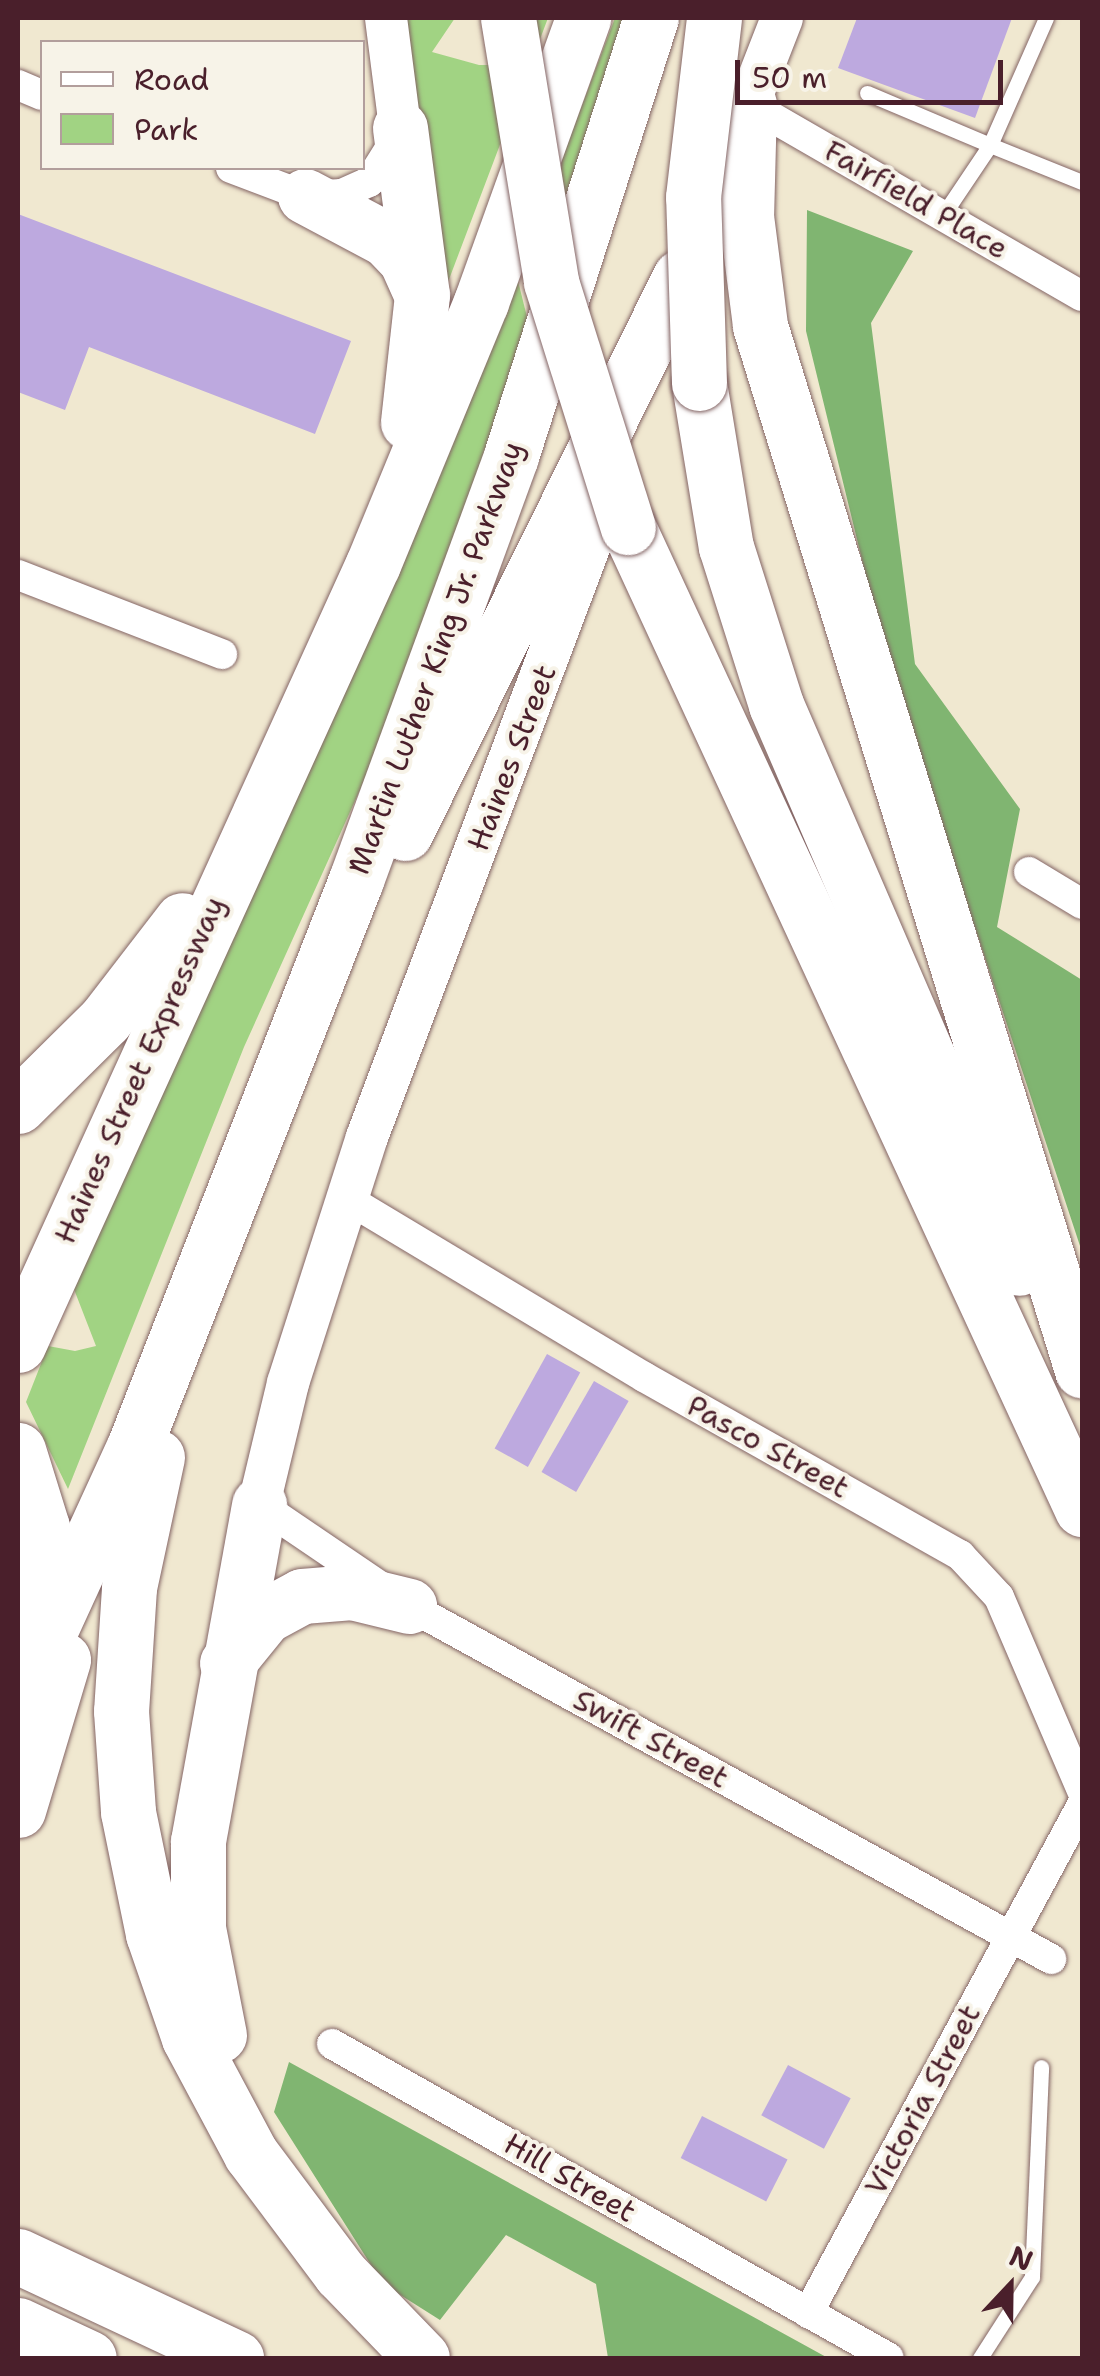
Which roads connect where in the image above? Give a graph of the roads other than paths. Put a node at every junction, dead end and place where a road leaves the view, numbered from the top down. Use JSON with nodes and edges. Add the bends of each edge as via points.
{"nodes":[{"id":1,"x":386,"y":18,"type":"edge"},
{"id":2,"x":508,"y":18,"type":"edge"},
{"id":3,"x":583,"y":18,"type":"edge"},
{"id":4,"x":651,"y":18,"type":"edge"},
{"id":5,"x":714,"y":18,"type":"edge"},
{"id":6,"x":782,"y":18,"type":"edge"},
{"id":7,"x":1046,"y":18,"type":"edge"},
{"id":8,"x":867,"y":94,"type":"dead end"},
{"id":9,"x":749,"y":104,"type":"junction"},
{"id":10,"x":400,"y":128,"type":"junction"},
{"id":11,"x":990,"y":145,"type":"junction"},
{"id":12,"x":236,"y":170,"type":"edge"},
{"id":13,"x":1082,"y":182,"type":"edge"},
{"id":14,"x":305,"y":196,"type":"junction"},
{"id":15,"x":943,"y":215,"type":"junction"},
{"id":16,"x":680,"y":277,"type":"junction"},
{"id":17,"x":422,"y":295,"type":"junction"},
{"id":18,"x":1082,"y":296,"type":"edge"},
{"id":19,"x":373,"y":564,"type":"junction"},
{"id":20,"x":18,"y":575,"type":"edge"},
{"id":21,"x":222,"y":654,"type":"dead end"},
{"id":22,"x":265,"y":797,"type":"junction"},
{"id":23,"x":1028,"y":872,"type":"dead end"},
{"id":24,"x":1082,"y":904,"type":"edge"},
{"id":25,"x":18,"y":1106,"type":"edge"},
{"id":26,"x":266,"y":1107,"type":"junction"},
{"id":27,"x":346,"y":1198,"type":"junction"},
{"id":28,"x":196,"y":1288,"type":"junction"},
{"id":29,"x":18,"y":1345,"type":"edge"},
{"id":30,"x":1082,"y":1370,"type":"edge"},
{"id":31,"x":1082,"y":1413,"type":"edge"},
{"id":32,"x":134,"y":1447,"type":"junction"},
{"id":33,"x":18,"y":1450,"type":"edge"},
{"id":34,"x":259,"y":1504,"type":"junction"},
{"id":35,"x":1082,"y":1510,"type":"edge"},
{"id":36,"x":409,"y":1606,"type":"junction"},
{"id":37,"x":226,"y":1666,"type":"junction"},
{"id":38,"x":18,"y":1700,"type":"edge"},
{"id":39,"x":1082,"y":1791,"type":"edge"},
{"id":40,"x":1082,"y":1805,"type":"edge"},
{"id":41,"x":18,"y":1810,"type":"edge"},
{"id":42,"x":1011,"y":1937,"type":"junction"},
{"id":43,"x":1051,"y":1959,"type":"dead end"},
{"id":44,"x":332,"y":2044,"type":"dead end"},
{"id":45,"x":1041,"y":2067,"type":"dead end"},
{"id":46,"x":302,"y":2225,"type":"junction"},
{"id":47,"x":18,"y":2256,"type":"edge"},
{"id":48,"x":808,"y":2313,"type":"junction"},
{"id":49,"x":18,"y":2324,"type":"edge"},
{"id":50,"x":89,"y":2358,"type":"edge"},
{"id":51,"x":236,"y":2358,"type":"edge"},
{"id":52,"x":422,"y":2358,"type":"edge"},
{"id":53,"x":889,"y":2358,"type":"edge"},
{"id":54,"x":980,"y":2358,"type":"edge"}],
"edges":[{"from":1,"to":10,"type":"street"},
{"from":2,"to":35,"type":"highway","bridge":true,"via":[[551,282],[628,527]]},
{"from":3,"to":19,"type":"highway","via":[[481,302]]},
{"from":4,"to":26,"type":"highway","name":"Martin Luther King Jr. Parkway","via":[[511,456]]},
{"from":5,"to":31,"type":"highway","bridge":true,"via":[[693,197],[699,383],[726,547],[776,705]]},
{"from":6,"to":9,"type":"street","name":"Haines Street"},
{"from":7,"to":11,"type":"lane"},
{"from":8,"to":11,"type":"lane"},
{"from":9,"to":15,"type":"street","name":"Fairfield Place"},
{"from":9,"to":16,"type":"street","name":"Haines Street"},
{"from":9,"to":30,"type":"highway","via":[[746,216],[760,326]]},
{"from":10,"to":14,"type":"street","via":[[387,162],[369,182],[342,194]]},
{"from":10,"to":17,"type":"highway"},
{"from":11,"to":13,"type":"lane"},
{"from":11,"to":15,"type":"lane"},
{"from":12,"to":14,"type":"street"},
{"from":14,"to":17,"type":"highway","via":[[386,239],[406,260]]},
{"from":15,"to":18,"type":"street","name":"Fairfield Place"},
{"from":16,"to":26,"type":"highway","via":[[587,475]]},
{"from":16,"to":27,"type":"street","name":"Haines Street","via":[[580,583]]},
{"from":17,"to":19,"type":"highway","via":[[415,391]]},
{"from":19,"to":22,"type":"highway"},
{"from":20,"to":21,"type":"street"},
{"from":22,"to":25,"type":"highway","via":[[106,1020]]},
{"from":22,"to":29,"type":"highway","name":"Haines Street Expressway"},
{"from":23,"to":24,"type":"street"},
{"from":26,"to":28,"type":"highway","name":"Martin Luther King Jr. Parkway"},
{"from":27,"to":34,"type":"street","name":"Haines Street","via":[[288,1383]]},
{"from":27,"to":39,"type":"street","name":"Pasco Street","via":[[644,1377],[960,1554],[999,1597]]},
{"from":28,"to":32,"type":"highway"},
{"from":28,"to":46,"type":"highway","via":[[125,1621],[121,1712],[128,1812],[153,1934],[190,2038],[228,2116]]},
{"from":32,"to":38,"type":"highway"},
{"from":32,"to":41,"type":"highway"},
{"from":33,"to":38,"type":"highway","via":[[38,1506],[46,1578],[38,1642]]},
{"from":34,"to":36,"type":"street","name":"Swift Street"},
{"from":34,"to":37,"type":"highway"},
{"from":36,"to":37,"type":"highway","via":[[352,1592],[302,1596],[265,1616]]},
{"from":36,"to":42,"type":"street","name":"Swift Street"},
{"from":37,"to":46,"type":"highway","via":[[198,1841],[201,1956],[233,2078]]},
{"from":40,"to":42,"type":"street","name":"Victoria Street"},
{"from":42,"to":43,"type":"street","name":"Swift Street"},
{"from":42,"to":48,"type":"street","name":"Victoria Street"},
{"from":44,"to":48,"type":"street","name":"Hill Street"},
{"from":45,"to":54,"type":"lane","via":[[1032,2277]]},
{"from":46,"to":52,"type":"highway"},
{"from":47,"to":51,"type":"highway"},
{"from":48,"to":53,"type":"street"},
{"from":49,"to":50,"type":"highway"}]}
